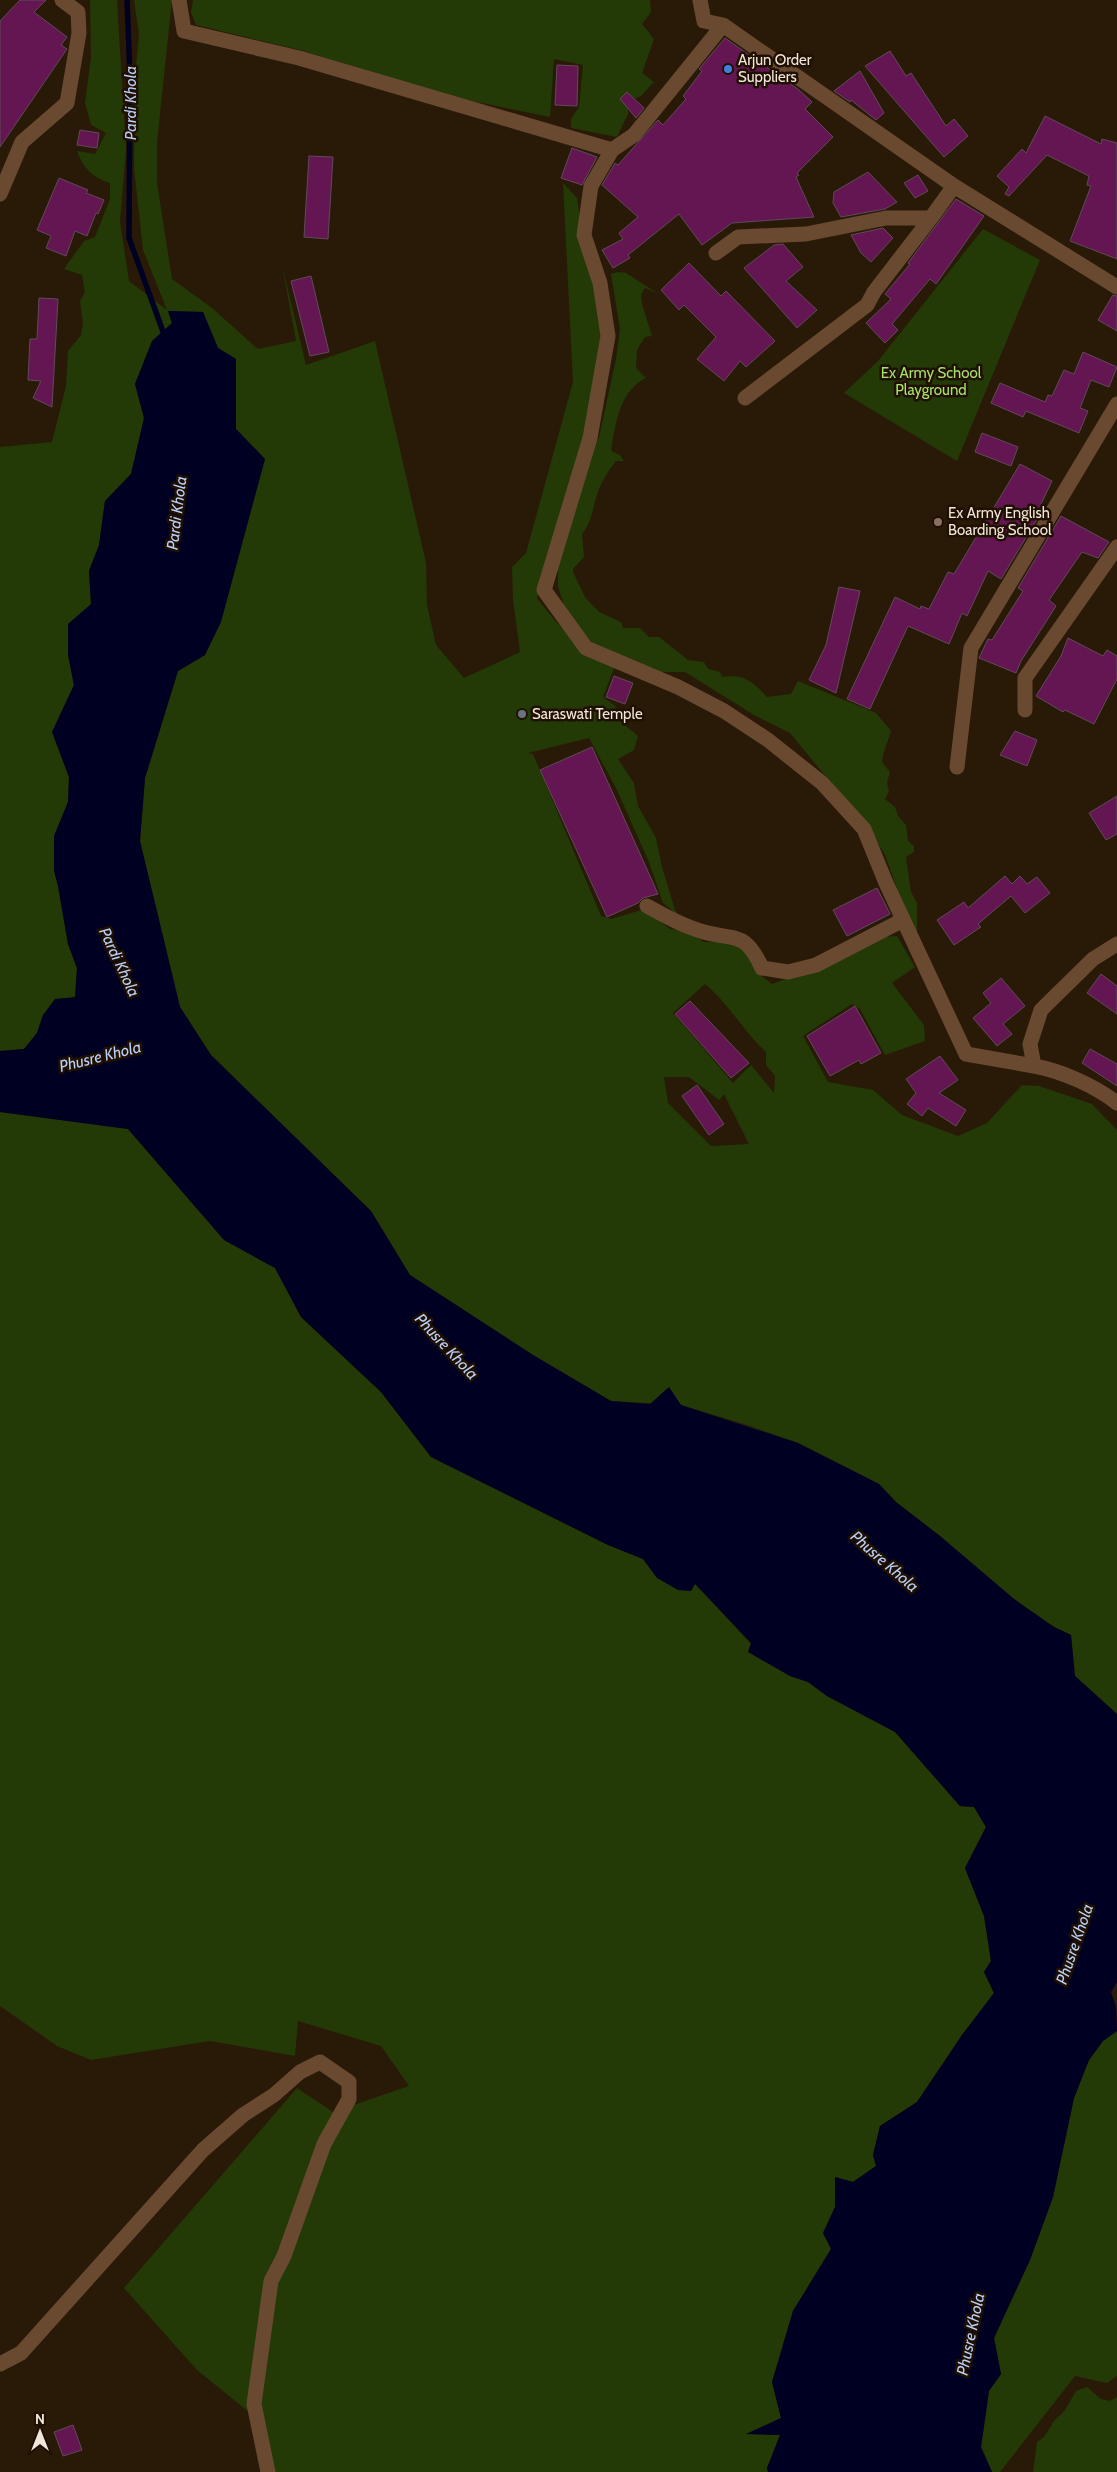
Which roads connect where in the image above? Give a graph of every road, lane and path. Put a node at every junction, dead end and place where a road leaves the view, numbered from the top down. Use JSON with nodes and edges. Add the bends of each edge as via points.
{"nodes":[{"id":1,"x":62,"y":0,"type":"edge"},
{"id":2,"x":178,"y":0,"type":"edge"},
{"id":3,"x":700,"y":0,"type":"edge"},
{"id":4,"x":724,"y":25,"type":"junction"},
{"id":5,"x":612,"y":150,"type":"junction"},
{"id":6,"x":954,"y":186,"type":"junction"},
{"id":7,"x":0,"y":194,"type":"edge"},
{"id":8,"x":931,"y":218,"type":"junction"},
{"id":9,"x":716,"y":253,"type":"dead end"},
{"id":10,"x":1117,"y":287,"type":"edge"},
{"id":11,"x":745,"y":398,"type":"dead end"},
{"id":12,"x":1117,"y":404,"type":"edge"},
{"id":13,"x":1117,"y":547,"type":"edge"},
{"id":14,"x":1024,"y":710,"type":"dead end"},
{"id":15,"x":957,"y":767,"type":"dead end"},
{"id":16,"x":647,"y":906,"type":"dead end"},
{"id":17,"x":903,"y":920,"type":"junction"},
{"id":18,"x":1117,"y":944,"type":"edge"},
{"id":19,"x":1034,"y":1066,"type":"junction"},
{"id":20,"x":1117,"y":1103,"type":"edge"},
{"id":21,"x":0,"y":2364,"type":"edge"},
{"id":22,"x":268,"y":2472,"type":"edge"}],
"edges":[{"from":1,"to":7,"type":"street","via":[[78,12],[79,33],[67,103],[22,142]]},
{"from":2,"to":5,"type":"street","via":[[184,31],[299,58]]},
{"from":3,"to":4,"type":"street","via":[[704,22]]},
{"from":4,"to":5,"type":"street","via":[[634,135]]},
{"from":4,"to":6,"type":"street"},
{"from":5,"to":17,"type":"street","via":[[591,186],[584,236],[600,283],[608,336],[590,438],[544,590],[586,648],[678,687],[724,712],[768,740],[822,783],[864,829]]},
{"from":6,"to":8,"type":"street"},
{"from":6,"to":10,"type":"street"},
{"from":8,"to":9,"type":"street","via":[[886,218],[806,234],[738,237]]},
{"from":8,"to":11,"type":"street","via":[[866,304]]},
{"from":12,"to":15,"type":"street","via":[[970,648]]},
{"from":13,"to":14,"type":"street","via":[[1024,678]]},
{"from":16,"to":17,"type":"street","via":[[689,927],[737,937],[753,949],[762,968],[788,972],[816,965]]},
{"from":17,"to":19,"type":"street","via":[[966,1054]]},
{"from":18,"to":19,"type":"street","via":[[1093,960],[1041,1010],[1030,1044]]},
{"from":19,"to":20,"type":"street","via":[[1103,1092]]},
{"from":21,"to":22,"type":"street","via":[[21,2353],[203,2150],[300,2072],[320,2062],[348,2082],[348,2099],[324,2144],[284,2256],[271,2281],[254,2404]]}]}
